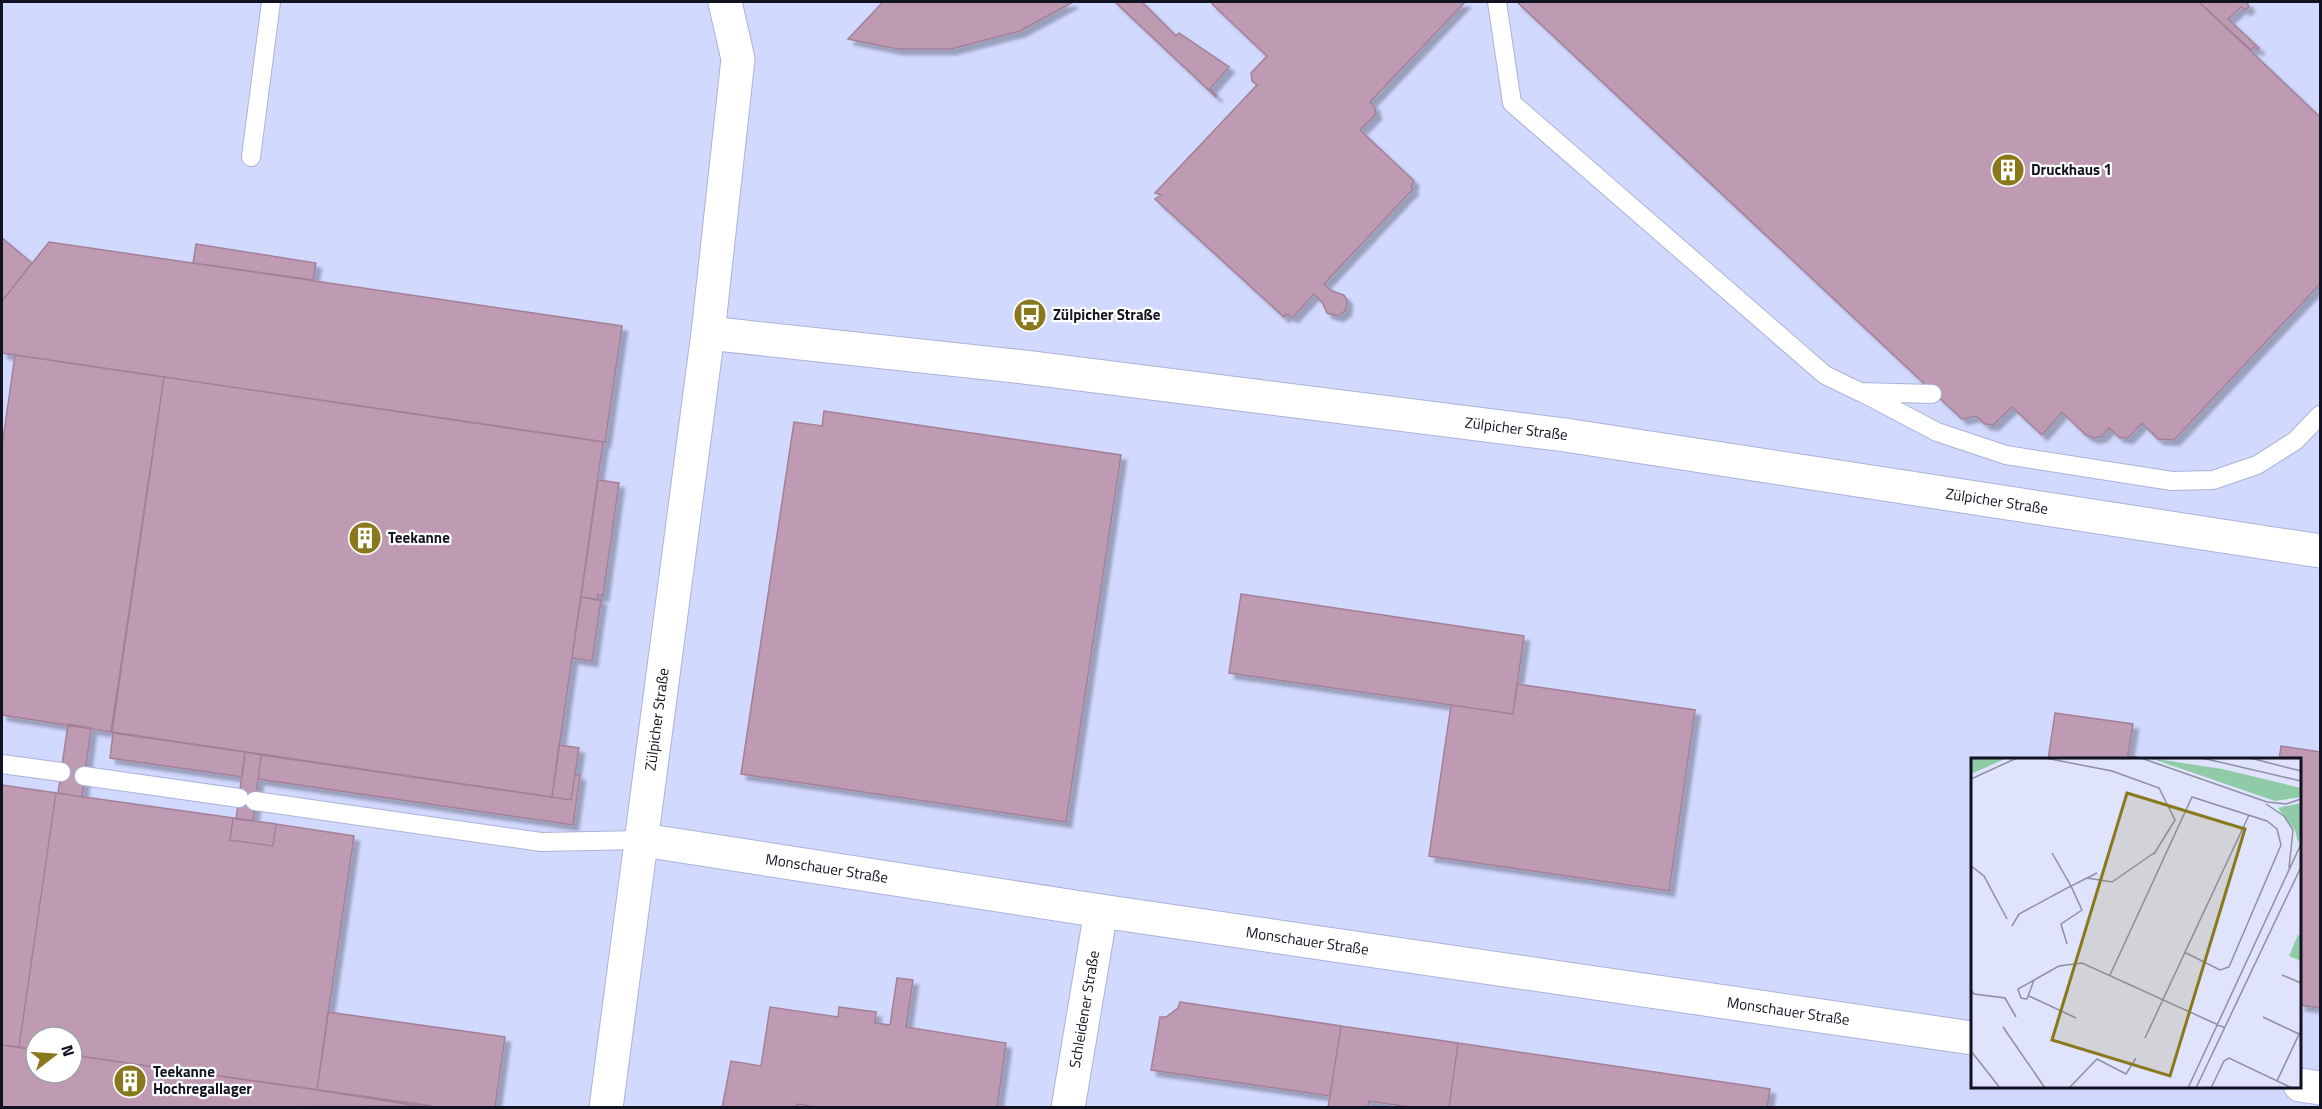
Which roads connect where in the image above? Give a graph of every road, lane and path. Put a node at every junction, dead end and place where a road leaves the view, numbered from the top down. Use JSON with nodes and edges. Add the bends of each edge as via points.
{"nodes":[{"id":1,"x":271,"y":2,"type":"edge"},
{"id":2,"x":725,"y":2,"type":"edge"},
{"id":3,"x":1497,"y":2,"type":"edge"},
{"id":4,"x":251,"y":157,"type":"dead end"},
{"id":5,"x":708,"y":333,"type":"junction"},
{"id":6,"x":1860,"y":392,"type":"junction"},
{"id":7,"x":1932,"y":394,"type":"dead end"},
{"id":8,"x":2320,"y":415,"type":"edge"},
{"id":9,"x":2320,"y":551,"type":"edge"},
{"id":10,"x":2,"y":764,"type":"edge"},
{"id":11,"x":61,"y":772,"type":"dead end"},
{"id":12,"x":84,"y":776,"type":"dead end"},
{"id":13,"x":643,"y":840,"type":"junction"},
{"id":14,"x":1101,"y":910,"type":"junction"},
{"id":15,"x":1971,"y":1038,"type":"edge"},
{"id":16,"x":2301,"y":1085,"type":"edge"},
{"id":17,"x":2320,"y":1089,"type":"edge"},
{"id":18,"x":606,"y":1107,"type":"edge"},
{"id":19,"x":1068,"y":1107,"type":"edge"}],
"edges":[{"from":1,"to":4,"type":"lane"},
{"from":2,"to":5,"type":"street","name":"Zülpicher Straße","via":[[738,59]]},
{"from":3,"to":6,"type":"lane","via":[[1512,104],[1825,375]]},
{"from":5,"to":9,"type":"street","name":"Zülpicher Straße","via":[[1024,367],[1565,435]]},
{"from":5,"to":13,"type":"street","name":"Zülpicher Straße"},
{"from":6,"to":7,"type":"lane"},
{"from":6,"to":8,"type":"lane","via":[[1937,432],[2006,455],[2172,481],[2213,480],[2257,465],[2295,441]]},
{"from":10,"to":11,"type":"lane"},
{"from":12,"to":13,"type":"lane","via":[[541,842]]},
{"from":13,"to":14,"type":"street","name":"Monschauer Straße"},
{"from":13,"to":18,"type":"street","name":"Zülpicher Straße"},
{"from":14,"to":15,"type":"street","name":"Monschauer Straße"},
{"from":14,"to":19,"type":"street","name":"Schleidener Straße"},
{"from":16,"to":17,"type":"street"}]}
